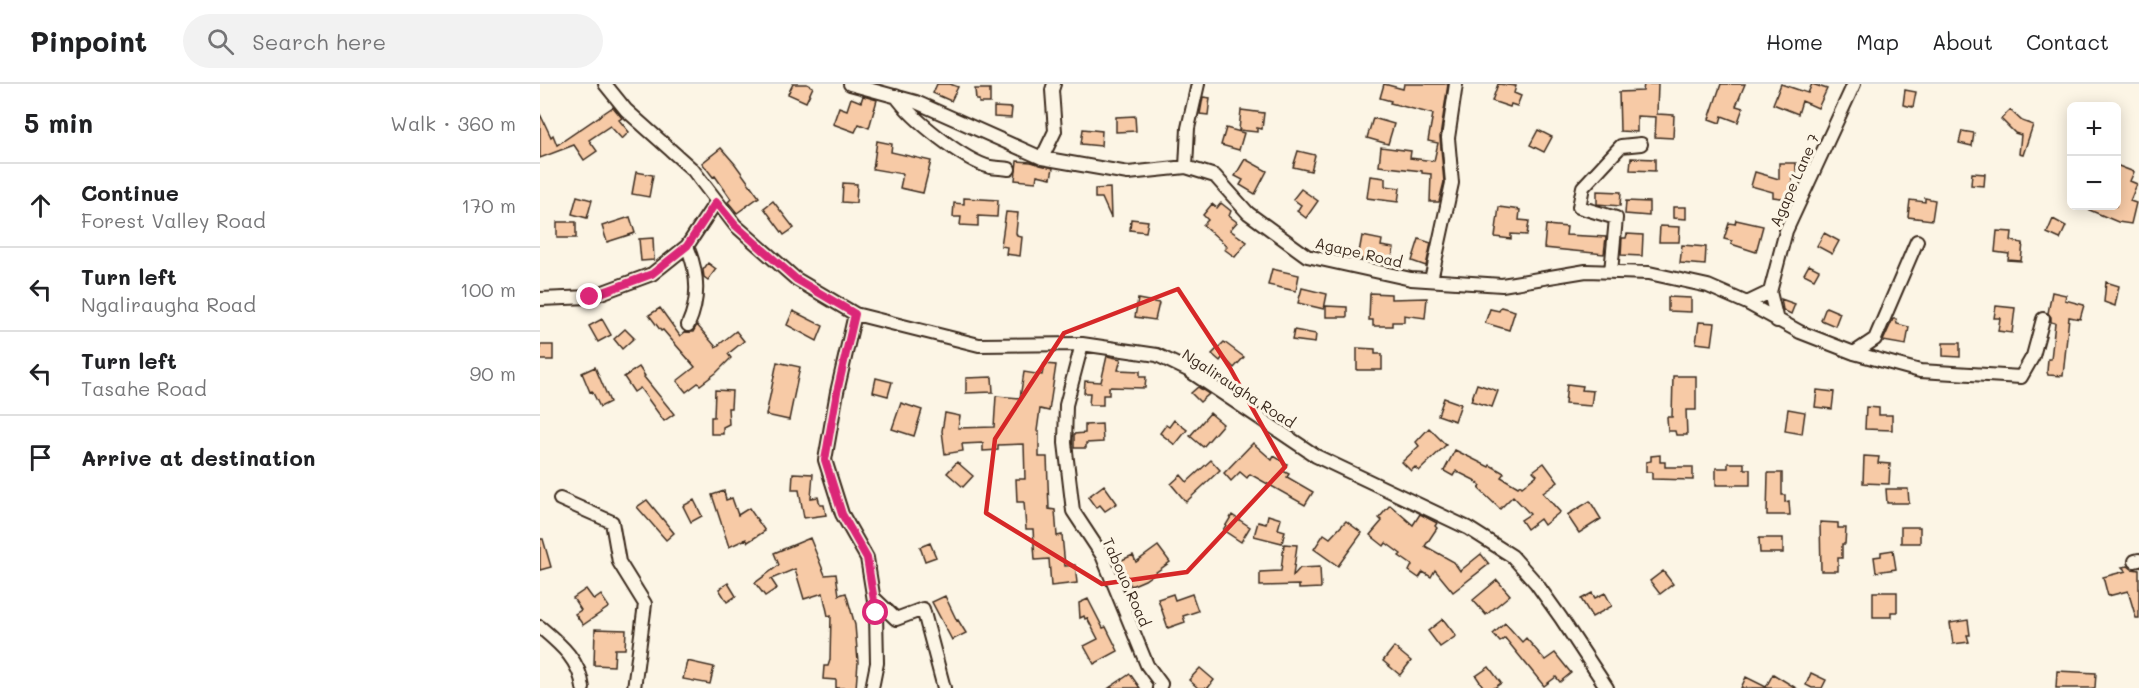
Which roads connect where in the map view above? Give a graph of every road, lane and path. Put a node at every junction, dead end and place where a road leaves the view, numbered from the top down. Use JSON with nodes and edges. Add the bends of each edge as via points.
{"nodes":[{"id":1,"x":605,"y":84,"type":"edge"},
{"id":2,"x":850,"y":84,"type":"edge"},
{"id":3,"x":1054,"y":84,"type":"edge"},
{"id":4,"x":1198,"y":84,"type":"edge"},
{"id":5,"x":1456,"y":84,"type":"edge"},
{"id":6,"x":1854,"y":84,"type":"edge"},
{"id":7,"x":896,"y":96,"type":"junction"},
{"id":8,"x":1641,"y":144,"type":"dead end"},
{"id":9,"x":1042,"y":158,"type":"junction"},
{"id":10,"x":1186,"y":167,"type":"junction"},
{"id":11,"x":1009,"y":169,"type":"dead end"},
{"id":12,"x":716,"y":202,"type":"junction"},
{"id":13,"x":1917,"y":241,"type":"dead end"},
{"id":14,"x":687,"y":246,"type":"junction"},
{"id":15,"x":1611,"y":272,"type":"junction"},
{"id":16,"x":1431,"y":280,"type":"junction"},
{"id":17,"x":1770,"y":292,"type":"junction"},
{"id":18,"x":540,"y":298,"type":"edge"},
{"id":19,"x":1746,"y":303,"type":"junction"},
{"id":20,"x":855,"y":314,"type":"junction"},
{"id":21,"x":2043,"y":319,"type":"dead end"},
{"id":22,"x":1777,"y":321,"type":"junction"},
{"id":23,"x":688,"y":325,"type":"dead end"},
{"id":24,"x":1082,"y":344,"type":"junction"},
{"id":25,"x":1854,"y":353,"type":"junction"},
{"id":26,"x":561,"y":499,"type":"dead end"},
{"id":27,"x":874,"y":598,"type":"junction"},
{"id":28,"x":540,"y":627,"type":"edge"},
{"id":29,"x":1161,"y":687,"type":"edge"},
{"id":30,"x":583,"y":688,"type":"edge"},
{"id":31,"x":634,"y":688,"type":"edge"},
{"id":32,"x":872,"y":688,"type":"edge"},
{"id":33,"x":944,"y":688,"type":"edge"},
{"id":34,"x":1607,"y":688,"type":"edge"}],
"edges":[{"from":1,"to":12,"type":"street","name":"Ngaliraugha Road","via":[[626,110],[693,170]]},
{"from":2,"to":7,"type":"street","name":"Agape Road"},
{"from":3,"to":9,"type":"street","via":[[1055,131]]},
{"from":4,"to":10,"type":"street","via":[[1188,128]]},
{"from":5,"to":16,"type":"street","via":[[1448,138],[1452,183]]},
{"from":6,"to":17,"type":"street","name":"Agape Lane 7","via":[[1786,231]]},
{"from":7,"to":9,"type":"street","name":"Agape Road"},
{"from":7,"to":11,"type":"street","via":[[905,109],[954,148],[989,166]]},
{"from":8,"to":15,"type":"street","via":[[1621,146],[1583,187],[1579,207],[1616,218]]},
{"from":9,"to":10,"type":"street","name":"Agape Road","via":[[1128,173]]},
{"from":10,"to":16,"type":"street","name":"Agape Road","via":[[1215,176],[1248,213],[1307,256]]},
{"from":12,"to":14,"type":"street"},
{"from":12,"to":20,"type":"street","name":"Ngaliraugha Road","via":[[735,225],[796,279]]},
{"from":13,"to":25,"type":"street","via":[[1875,339]]},
{"from":14,"to":18,"type":"street","via":[[652,274],[590,297]]},
{"from":14,"to":23,"type":"street","via":[[695,263],[697,288],[696,305]]},
{"from":15,"to":16,"type":"street","name":"Agape Road","via":[[1586,271],[1502,285]]},
{"from":15,"to":19,"type":"street","name":"Agape Road","via":[[1649,273],[1708,286]]},
{"from":17,"to":19,"type":"street"},
{"from":17,"to":22,"type":"street","name":"Agape Lane 7"},
{"from":19,"to":22,"type":"street","name":"Agape Road"},
{"from":20,"to":24,"type":"street","name":"Ngaliraugha Road","via":[[979,345]]},
{"from":20,"to":27,"type":"street","via":[[825,460],[842,514],[867,558]]},
{"from":21,"to":25,"type":"street","name":"Agape Road","via":[[2033,356],[2021,377],[1920,371]]},
{"from":22,"to":25,"type":"street","name":"Agape Road"},
{"from":24,"to":29,"type":"street","name":"Tabouo Road","via":[[1066,405],[1065,443],[1073,511],[1102,555],[1148,666]]},
{"from":24,"to":34,"type":"street","name":"Ngaliraugha Road","via":[[1157,355],[1188,370],[1316,456],[1468,528],[1512,556],[1536,583]]},
{"from":26,"to":31,"type":"street","via":[[612,522],[619,561],[645,604]]},
{"from":27,"to":32,"type":"street","via":[[877,663]]},
{"from":27,"to":33,"type":"street","via":[[896,619],[923,609]]},
{"from":28,"to":30,"type":"street","via":[[570,656]]}]}
